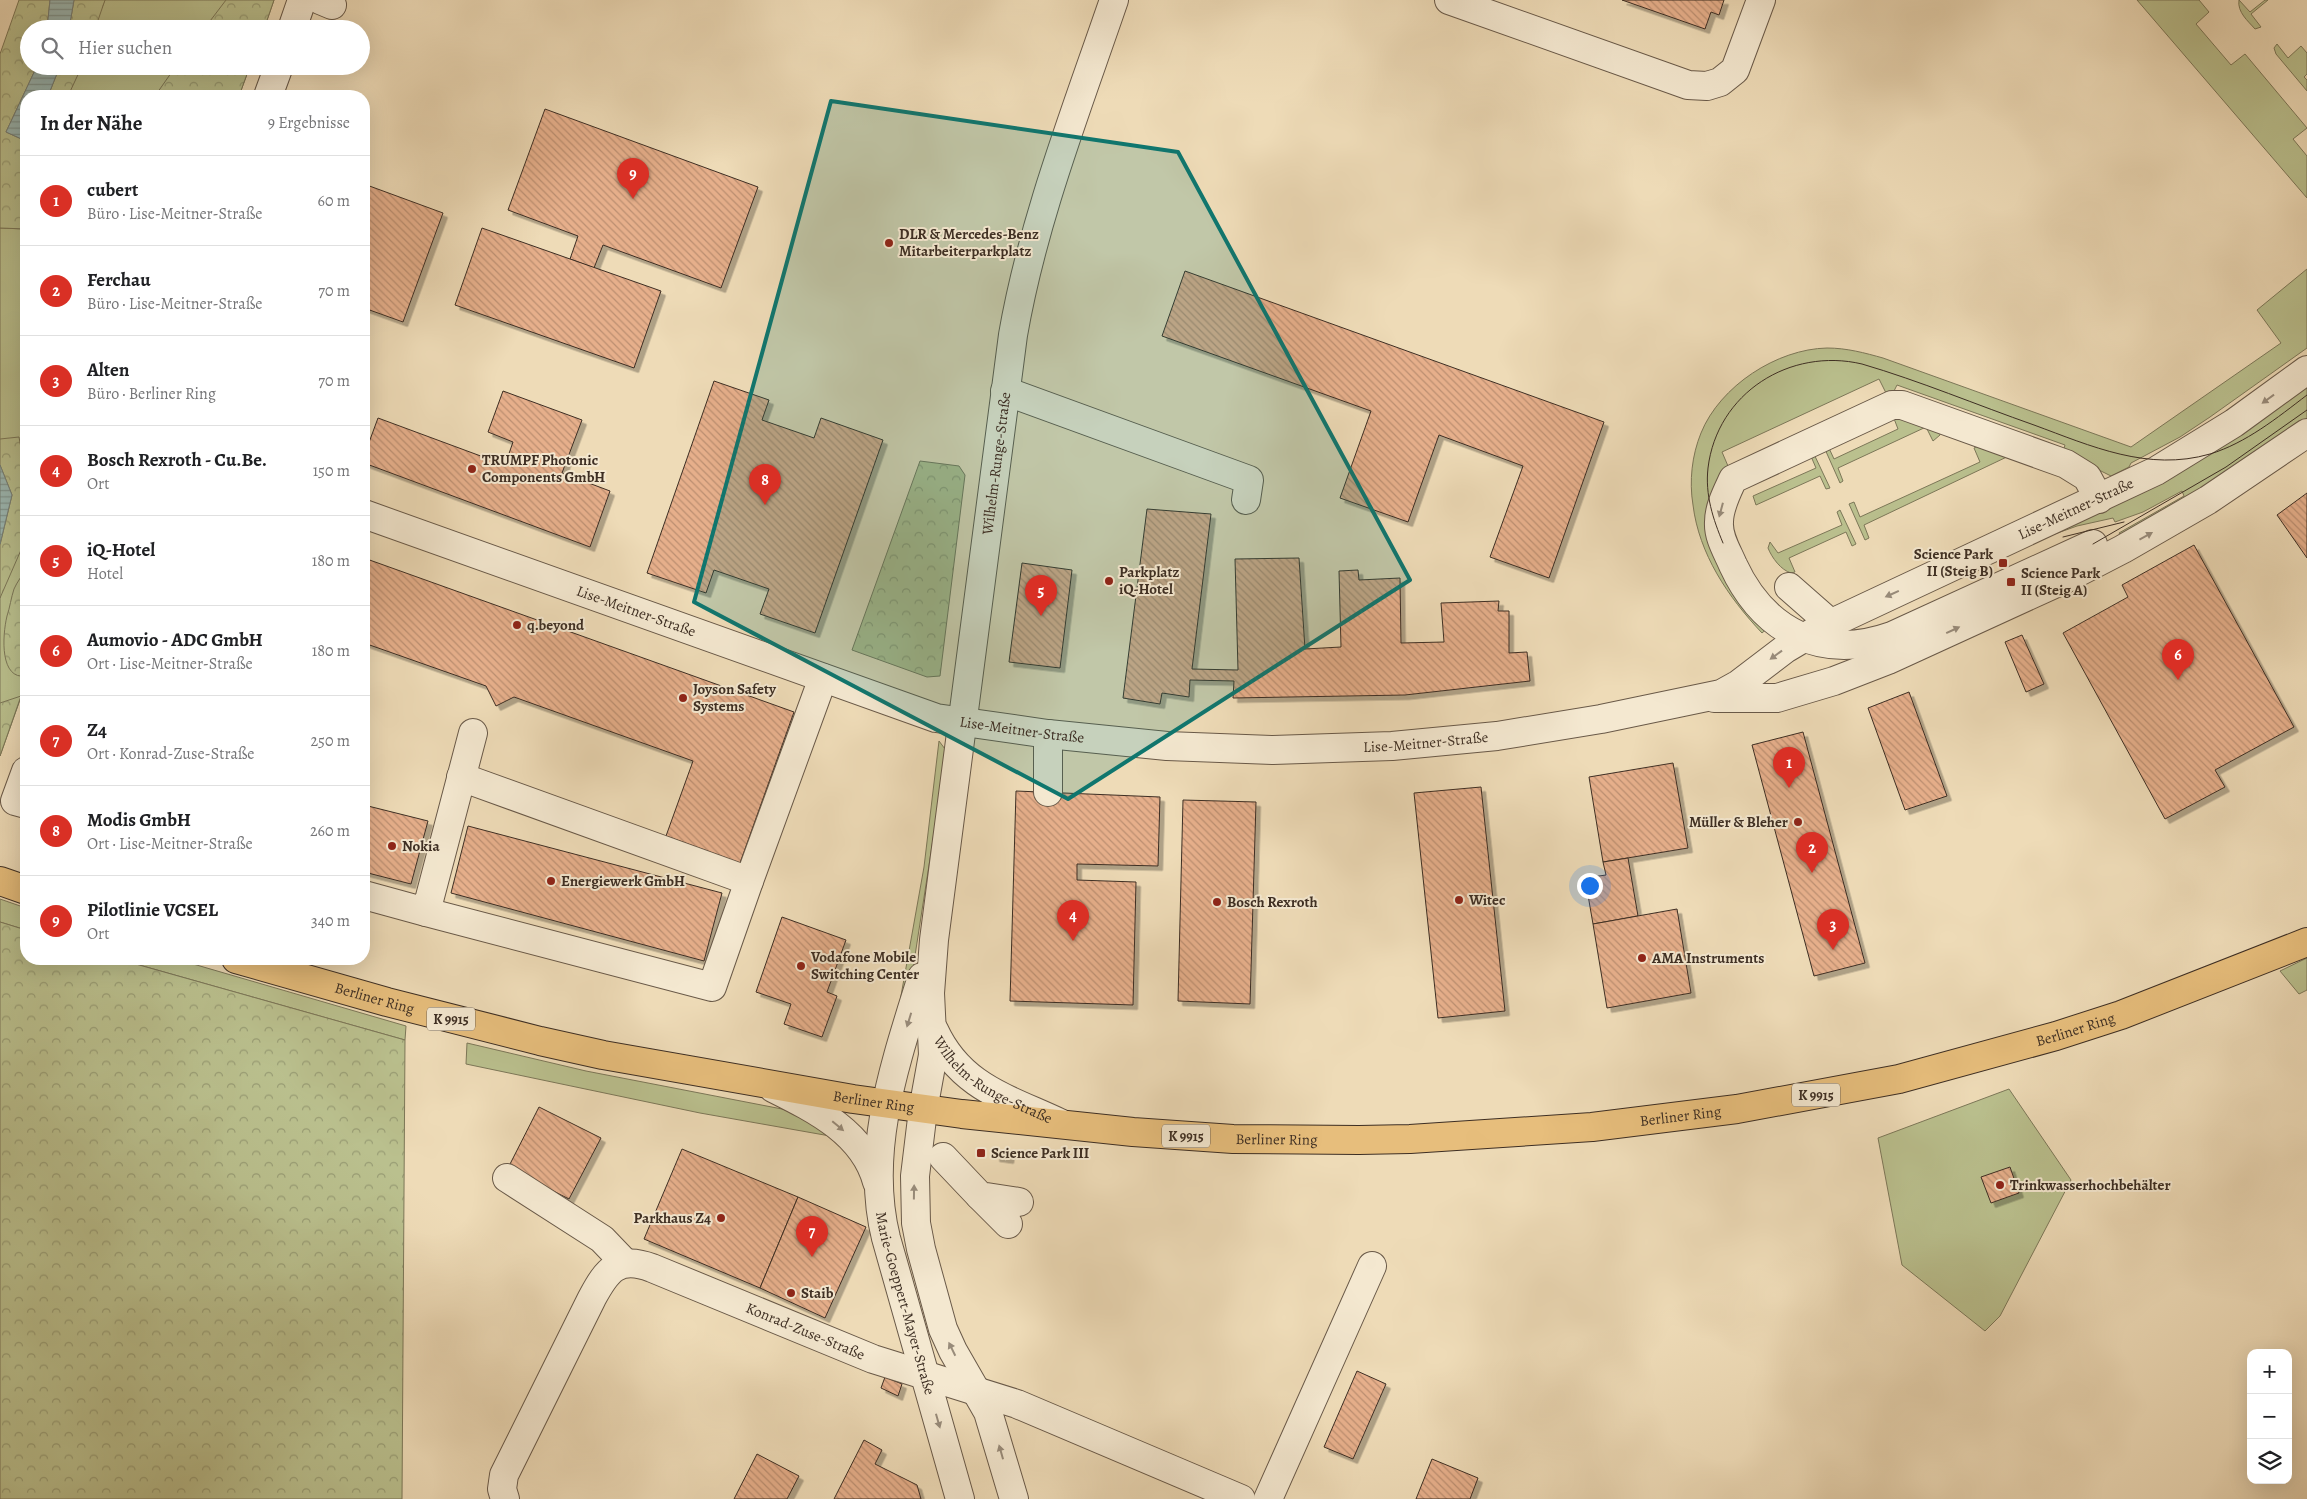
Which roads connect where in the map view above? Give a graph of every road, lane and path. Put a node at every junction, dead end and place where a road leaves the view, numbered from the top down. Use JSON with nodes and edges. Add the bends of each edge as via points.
{"nodes":[{"id":1,"x":302,"y":0,"type":"edge"},
{"id":2,"x":1114,"y":0,"type":"edge"},
{"id":3,"x":1449,"y":0,"type":"edge"},
{"id":4,"x":1761,"y":0,"type":"edge"},
{"id":5,"x":295,"y":20,"type":"edge"},
{"id":6,"x":276,"y":75,"type":"edge"},
{"id":7,"x":270,"y":90,"type":"edge"},
{"id":8,"x":2307,"y":370,"type":"edge"},
{"id":9,"x":1005,"y":391,"type":"junction"},
{"id":10,"x":2307,"y":433,"type":"edge"},
{"id":11,"x":2099,"y":499,"type":"junction"},
{"id":12,"x":1246,"y":500,"type":"dead end"},
{"id":13,"x":370,"y":516,"type":"edge"},
{"id":14,"x":2093,"y":544,"type":"junction"},
{"id":15,"x":2123,"y":549,"type":"junction"},
{"id":16,"x":1789,"y":587,"type":"dead end"},
{"id":17,"x":1831,"y":643,"type":"junction"},
{"id":18,"x":823,"y":678,"type":"junction"},
{"id":19,"x":1710,"y":698,"type":"junction"},
{"id":20,"x":962,"y":723,"type":"junction"},
{"id":21,"x":473,"y":733,"type":"dead end"},
{"id":22,"x":1048,"y":734,"type":"junction"},
{"id":23,"x":461,"y":777,"type":"junction"},
{"id":24,"x":20,"y":789,"type":"edge"},
{"id":25,"x":1048,"y":792,"type":"dead end"},
{"id":26,"x":20,"y":802,"type":"edge"},
{"id":27,"x":0,"y":881,"type":"edge"},
{"id":28,"x":750,"y":881,"type":"junction"},
{"id":29,"x":20,"y":888,"type":"edge"},
{"id":30,"x":370,"y":897,"type":"edge"},
{"id":31,"x":426,"y":912,"type":"junction"},
{"id":32,"x":934,"y":940,"type":"junction"},
{"id":33,"x":2307,"y":942,"type":"edge"},
{"id":34,"x":257,"y":965,"type":"edge"},
{"id":35,"x":931,"y":1022,"type":"junction"},
{"id":36,"x":766,"y":1085,"type":"junction"},
{"id":37,"x":886,"y":1105,"type":"junction"},
{"id":38,"x":923,"y":1110,"type":"junction"},
{"id":39,"x":1068,"y":1126,"type":"junction"},
{"id":40,"x":944,"y":1157,"type":"dead end"},
{"id":41,"x":507,"y":1178,"type":"dead end"},
{"id":42,"x":877,"y":1184,"type":"junction"},
{"id":43,"x":1014,"y":1213,"type":"dead end"},
{"id":44,"x":625,"y":1263,"type":"junction"},
{"id":45,"x":1372,"y":1266,"type":"dead end"},
{"id":46,"x":925,"y":1374,"type":"junction"},
{"id":47,"x":977,"y":1390,"type":"junction"},
{"id":48,"x":505,"y":1499,"type":"edge"},
{"id":49,"x":960,"y":1499,"type":"edge"},
{"id":50,"x":1014,"y":1499,"type":"edge"},
{"id":51,"x":1241,"y":1499,"type":"edge"},
{"id":52,"x":1268,"y":1499,"type":"edge"}],
"edges":[{"from":1,"to":5,"type":"street"},
{"from":2,"to":9,"type":"street","name":"Wilhelm-Runge-Straße","via":[[1044,201],[1018,308]]},
{"from":3,"to":4,"type":"street","via":[[1688,85],[1706,86],[1720,82],[1735,70]]},
{"from":6,"to":7,"type":"street"},
{"from":8,"to":11,"type":"street","name":"Lise-Meitner-Straße","one_way":true,"via":[[2198,447]]},
{"from":9,"to":12,"type":"street","via":[[1249,480]]},
{"from":9,"to":20,"type":"street","name":"Wilhelm-Runge-Straße"},
{"from":15,"to":10,"type":"street","name":"Lise-Meitner-Straße","one_way":true,"via":[[2208,500]]},
{"from":11,"to":17,"type":"street","name":"Lise-Meitner-Straße","one_way":true},
{"from":11,"to":17,"type":"street","one_way":true,"via":[[2086,477],[2071,467],[1896,404],[1733,478],[1719,521],[1721,537],[1730,559],[1749,588],[1770,609]]},
{"from":13,"to":18,"type":"street","name":"Lise-Meitner-Straße"},
{"from":14,"to":15,"type":"street"},
{"from":14,"to":17,"type":"street","via":[[1892,636],[1863,644]]},
{"from":14,"to":17,"type":"street","via":[[2063,537]]},
{"from":17,"to":15,"type":"street","name":"Lise-Meitner-Straße","one_way":true,"via":[[2065,579]]},
{"from":16,"to":17,"type":"street"},
{"from":17,"to":19,"type":"street","name":"Lise-Meitner-Straße","one_way":true},
{"from":17,"to":19,"type":"street","name":"Lise-Meitner-Straße","via":[[1795,694],[1768,699]]},
{"from":18,"to":20,"type":"street","name":"Lise-Meitner-Straße","via":[[929,716]]},
{"from":18,"to":28,"type":"street"},
{"from":19,"to":22,"type":"street","name":"Lise-Meitner-Straße","via":[[1516,733],[1373,747],[1232,749]]},
{"from":20,"to":22,"type":"street","name":"Lise-Meitner-Straße"},
{"from":20,"to":32,"type":"street","name":"Wilhelm-Runge-Straße"},
{"from":21,"to":23,"type":"street"},
{"from":22,"to":25,"type":"street"},
{"from":23,"to":28,"type":"street"},
{"from":23,"to":31,"type":"street"},
{"from":24,"to":26,"type":"street","via":[[16,801]]},
{"from":27,"to":29,"type":"main road"},
{"from":28,"to":31,"type":"street","via":[[712,987]]},
{"from":30,"to":31,"type":"street"},
{"from":32,"to":35,"type":"street","name":"Wilhelm-Runge-Straße"},
{"from":32,"to":37,"type":"street","name":"Wilhelm-Runge-Straße","one_way":true},
{"from":33,"to":39,"type":"main road","name":"Berliner Ring","number":"K 9915","via":[[2184,992],[2056,1036],[1900,1079],[1737,1109],[1592,1127],[1410,1139],[1233,1139]]},
{"from":34,"to":36,"type":"main road","name":"Berliner Ring","number":"K 9915","via":[[540,1041]]},
{"from":35,"to":38,"type":"street","name":"Wilhelm-Runge-Straße","via":[[933,1054]]},
{"from":35,"to":39,"type":"street","name":"Wilhelm-Runge-Straße","via":[[950,1058],[966,1076]]},
{"from":36,"to":37,"type":"main road","name":"Berliner Ring","number":"K 9915"},
{"from":36,"to":42,"type":"street","one_way":true,"via":[[812,1108],[843,1131],[865,1158]]},
{"from":37,"to":38,"type":"main road","name":"Berliner Ring"},
{"from":37,"to":42,"type":"street","name":"Marie-Goeppert-Mayer-Straße"},
{"from":38,"to":39,"type":"main road","name":"Berliner Ring","number":"K 9915"},
{"from":47,"to":38,"type":"street","name":"Marie-Goeppert-Mayer-Straße","one_way":true,"via":[[948,1341],[921,1249],[914,1197]]},
{"from":40,"to":43,"type":"street","via":[[980,1196]]},
{"from":41,"to":44,"type":"street","via":[[602,1239]]},
{"from":42,"to":46,"type":"street","name":"Marie-Goeppert-Mayer-Straße","via":[[883,1224]]},
{"from":44,"to":46,"type":"street","name":"Konrad-Zuse-Straße","via":[[643,1265],[858,1353]]},
{"from":44,"to":48,"type":"street","via":[[617,1265],[605,1276],[592,1298],[504,1475],[502,1488]]},
{"from":45,"to":52,"type":"street"},
{"from":46,"to":47,"type":"street","name":"Konrad-Zuse-Straße"},
{"from":46,"to":49,"type":"street","name":"Marie-Goeppert-Mayer-Straße","one_way":true},
{"from":50,"to":47,"type":"street","name":"Marie-Goeppert-Mayer-Straße","one_way":true,"via":[[992,1422]]},
{"from":47,"to":51,"type":"street","name":"Konrad-Zuse-Straße"}]}
